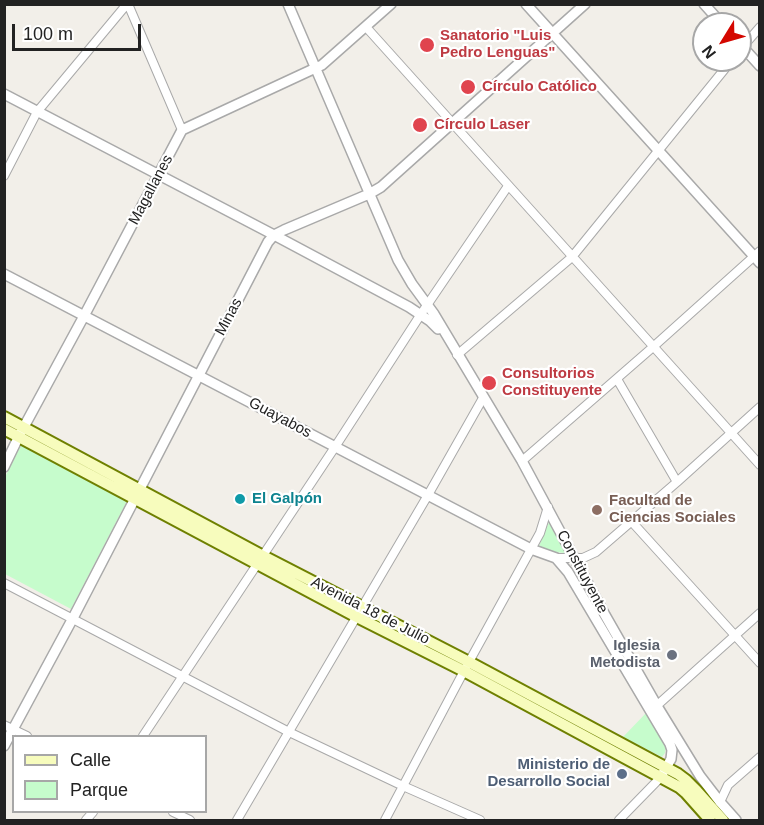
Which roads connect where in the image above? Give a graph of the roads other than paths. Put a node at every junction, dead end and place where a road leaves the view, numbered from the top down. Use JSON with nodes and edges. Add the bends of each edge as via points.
{"nodes":[{"id":1,"x":127,"y":4,"type":"edge"},
{"id":2,"x":288,"y":4,"type":"edge"},
{"id":3,"x":391,"y":4,"type":"edge"},
{"id":4,"x":526,"y":4,"type":"edge"},
{"id":5,"x":585,"y":4,"type":"edge"},
{"id":6,"x":366,"y":27,"type":"junction"},
{"id":7,"x":552,"y":33,"type":"junction"},
{"id":8,"x":315,"y":68,"type":"junction"},
{"id":9,"x":722,"y":72,"type":"edge"},
{"id":10,"x":4,"y":94,"type":"edge"},
{"id":11,"x":37,"y":112,"type":"junction"},
{"id":12,"x":452,"y":123,"type":"junction"},
{"id":13,"x":182,"y":129,"type":"junction"},
{"id":14,"x":658,"y":151,"type":"junction"},
{"id":15,"x":158,"y":175,"type":"junction"},
{"id":16,"x":4,"y":176,"type":"edge"},
{"id":17,"x":508,"y":186,"type":"junction"},
{"id":18,"x":369,"y":194,"type":"junction"},
{"id":19,"x":274,"y":235,"type":"junction"},
{"id":20,"x":572,"y":257,"type":"junction"},
{"id":21,"x":758,"y":257,"type":"edge"},
{"id":22,"x":4,"y":274,"type":"edge"},
{"id":23,"x":427,"y":305,"type":"junction"},
{"id":24,"x":421,"y":314,"type":"junction"},
{"id":25,"x":84,"y":316,"type":"junction"},
{"id":26,"x":448,"y":339,"type":"junction"},
{"id":27,"x":653,"y":347,"type":"junction"},
{"id":28,"x":457,"y":355,"type":"junction"},
{"id":29,"x":198,"y":375,"type":"junction"},
{"id":30,"x":617,"y":379,"type":"junction"},
{"id":31,"x":483,"y":398,"type":"junction"},
{"id":32,"x":759,"y":406,"type":"edge"},
{"id":33,"x":4,"y":417,"type":"edge"},
{"id":34,"x":4,"y":429,"type":"edge"},
{"id":35,"x":22,"y":432,"type":"junction"},
{"id":36,"x":731,"y":433,"type":"junction"},
{"id":37,"x":335,"y":447,"type":"junction"},
{"id":38,"x":522,"y":461,"type":"junction"},
{"id":39,"x":759,"y":465,"type":"edge"},
{"id":40,"x":4,"y":467,"type":"edge"},
{"id":41,"x":677,"y":482,"type":"junction"},
{"id":42,"x":137,"y":494,"type":"junction"},
{"id":43,"x":428,"y":495,"type":"junction"},
{"id":44,"x":548,"y":507,"type":"junction"},
{"id":45,"x":632,"y":522,"type":"junction"},
{"id":46,"x":531,"y":549,"type":"junction"},
{"id":47,"x":556,"y":558,"type":"junction"},
{"id":48,"x":575,"y":558,"type":"junction"},
{"id":49,"x":260,"y":560,"type":"junction"},
{"id":50,"x":4,"y":583,"type":"edge"},
{"id":51,"x":360,"y":612,"type":"junction"},
{"id":52,"x":759,"y":613,"type":"edge"},
{"id":53,"x":73,"y":618,"type":"junction"},
{"id":54,"x":735,"y":636,"type":"junction"},
{"id":55,"x":759,"y":663,"type":"edge"},
{"id":56,"x":467,"y":666,"type":"junction"},
{"id":57,"x":182,"y":677,"type":"junction"},
{"id":58,"x":653,"y":709,"type":"junction"},
{"id":59,"x":9,"y":727,"type":"edge"},
{"id":60,"x":289,"y":732,"type":"junction"},
{"id":61,"x":25,"y":735,"type":"edge"},
{"id":62,"x":144,"y":735,"type":"edge"},
{"id":63,"x":4,"y":746,"type":"edge"},
{"id":64,"x":759,"y":757,"type":"edge"},
{"id":65,"x":663,"y":773,"type":"junction"},
{"id":66,"x":403,"y":786,"type":"junction"},
{"id":67,"x":720,"y":802,"type":"junction"},
{"id":68,"x":175,"y":813,"type":"edge"},
{"id":69,"x":190,"y":820,"type":"edge"},
{"id":70,"x":237,"y":820,"type":"edge"},
{"id":71,"x":385,"y":820,"type":"edge"},
{"id":72,"x":480,"y":820,"type":"edge"},
{"id":73,"x":619,"y":820,"type":"edge"},
{"id":74,"x":710,"y":820,"type":"edge"},
{"id":75,"x":723,"y":820,"type":"edge"},
{"id":76,"x":736,"y":820,"type":"edge"}],
"edges":[{"from":1,"to":11,"type":"street"},
{"from":1,"to":13,"type":"street"},
{"from":2,"to":8,"type":"street","name":"Constituyente"},
{"from":3,"to":6,"type":"street"},
{"from":4,"to":7,"type":"street"},
{"from":5,"to":7,"type":"street"},
{"from":6,"to":8,"type":"street"},
{"from":6,"to":12,"type":"street"},
{"from":7,"to":12,"type":"street"},
{"from":7,"to":14,"type":"street"},
{"from":8,"to":13,"type":"street"},
{"from":8,"to":18,"type":"street","name":"Constituyente"},
{"from":9,"to":14,"type":"street"},
{"from":10,"to":11,"type":"street","name":"Constituyente"},
{"from":11,"to":15,"type":"street","name":"Constituyente"},
{"from":11,"to":16,"type":"street"},
{"from":12,"to":17,"type":"street"},
{"from":12,"to":18,"type":"street"},
{"from":13,"to":15,"type":"street","name":"Magallanes"},
{"from":14,"to":20,"type":"street"},
{"from":14,"to":21,"type":"street"},
{"from":15,"to":19,"type":"street","name":"Constituyente"},
{"from":15,"to":25,"type":"street","name":"Magallanes"},
{"from":17,"to":20,"type":"street"},
{"from":17,"to":23,"type":"street"},
{"from":18,"to":19,"type":"street"},
{"from":18,"to":23,"type":"street","name":"Constituyente","via":[[398,260]]},
{"from":19,"to":24,"type":"street","name":"Constituyente"},
{"from":19,"to":29,"type":"street","name":"Minas"},
{"from":20,"to":27,"type":"street"},
{"from":20,"to":28,"type":"street"},
{"from":21,"to":27,"type":"street"},
{"from":22,"to":25,"type":"street","name":"Guayabos"},
{"from":23,"to":24,"type":"street"},
{"from":23,"to":26,"type":"street","name":"Constituyente"},
{"from":24,"to":26,"type":"street","name":"Constituyente"},
{"from":24,"to":37,"type":"street"},
{"from":25,"to":29,"type":"street","name":"Guayabos"},
{"from":25,"to":35,"type":"street","name":"Magallanes"},
{"from":26,"to":28,"type":"street","name":"Constituyente"},
{"from":27,"to":30,"type":"street"},
{"from":27,"to":36,"type":"street"},
{"from":28,"to":31,"type":"street","name":"Constituyente"},
{"from":29,"to":37,"type":"street","name":"Guayabos"},
{"from":29,"to":42,"type":"street","name":"Minas"},
{"from":30,"to":38,"type":"street"},
{"from":30,"to":41,"type":"street"},
{"from":31,"to":38,"type":"street","name":"Constituyente"},
{"from":31,"to":43,"type":"street"},
{"from":32,"to":36,"type":"street"},
{"from":33,"to":35,"type":"main road","name":"Avenida 18 de Julio"},
{"from":34,"to":35,"type":"main road","name":"Avenida 18 de Julio"},
{"from":35,"to":40,"type":"street","name":"Magallanes"},
{"from":35,"to":42,"type":"main road","name":"Avenida 18 de Julio"},
{"from":36,"to":39,"type":"street"},
{"from":36,"to":41,"type":"street"},
{"from":37,"to":43,"type":"street","name":"Guayabos"},
{"from":37,"to":49,"type":"street"},
{"from":38,"to":44,"type":"street","name":"Constituyente"},
{"from":41,"to":45,"type":"street"},
{"from":42,"to":49,"type":"main road","name":"Avenida 18 de Julio"},
{"from":42,"to":53,"type":"street","name":"Minas"},
{"from":43,"to":46,"type":"street","name":"Guayabos"},
{"from":43,"to":51,"type":"street"},
{"from":44,"to":46,"type":"street"},
{"from":44,"to":48,"type":"street","name":"Constituyente"},
{"from":45,"to":48,"type":"street","via":[[596,552]]},
{"from":45,"to":54,"type":"street"},
{"from":46,"to":47,"type":"street","name":"Guayabos"},
{"from":46,"to":56,"type":"street"},
{"from":47,"to":48,"type":"street"},
{"from":47,"to":58,"type":"street","name":"Constituyente"},
{"from":48,"to":58,"type":"street","name":"Constituyente"},
{"from":49,"to":51,"type":"main road","name":"Avenida 18 de Julio"},
{"from":49,"to":57,"type":"street"},
{"from":50,"to":53,"type":"street"},
{"from":51,"to":56,"type":"main road","name":"Avenida 18 de Julio"},
{"from":51,"to":60,"type":"street"},
{"from":52,"to":54,"type":"street"},
{"from":53,"to":57,"type":"street"},
{"from":53,"to":59,"type":"street","name":"Minas"},
{"from":54,"to":55,"type":"street"},
{"from":54,"to":58,"type":"street"},
{"from":56,"to":65,"type":"main road","name":"Avenida 18 de Julio"},
{"from":56,"to":66,"type":"street"},
{"from":57,"to":60,"type":"street"},
{"from":57,"to":62,"type":"street"},
{"from":58,"to":65,"type":"street","name":"Constituyente","via":[[672,755]]},
{"from":58,"to":67,"type":"street","name":"Constituyente"},
{"from":59,"to":61,"type":"street"},
{"from":59,"to":63,"type":"street","name":"Minas"},
{"from":60,"to":66,"type":"street"},
{"from":60,"to":70,"type":"street"},
{"from":64,"to":67,"type":"street","via":[[728,785]]},
{"from":65,"to":73,"type":"street"},
{"from":65,"to":74,"type":"main road","name":"Avenida 18 de Julio"},
{"from":65,"to":75,"type":"main road","name":"Avenida 18 de Julio","via":[[686,780]]},
{"from":66,"to":71,"type":"street"},
{"from":66,"to":72,"type":"street"},
{"from":67,"to":76,"type":"street"},
{"from":68,"to":69,"type":"street"}]}
